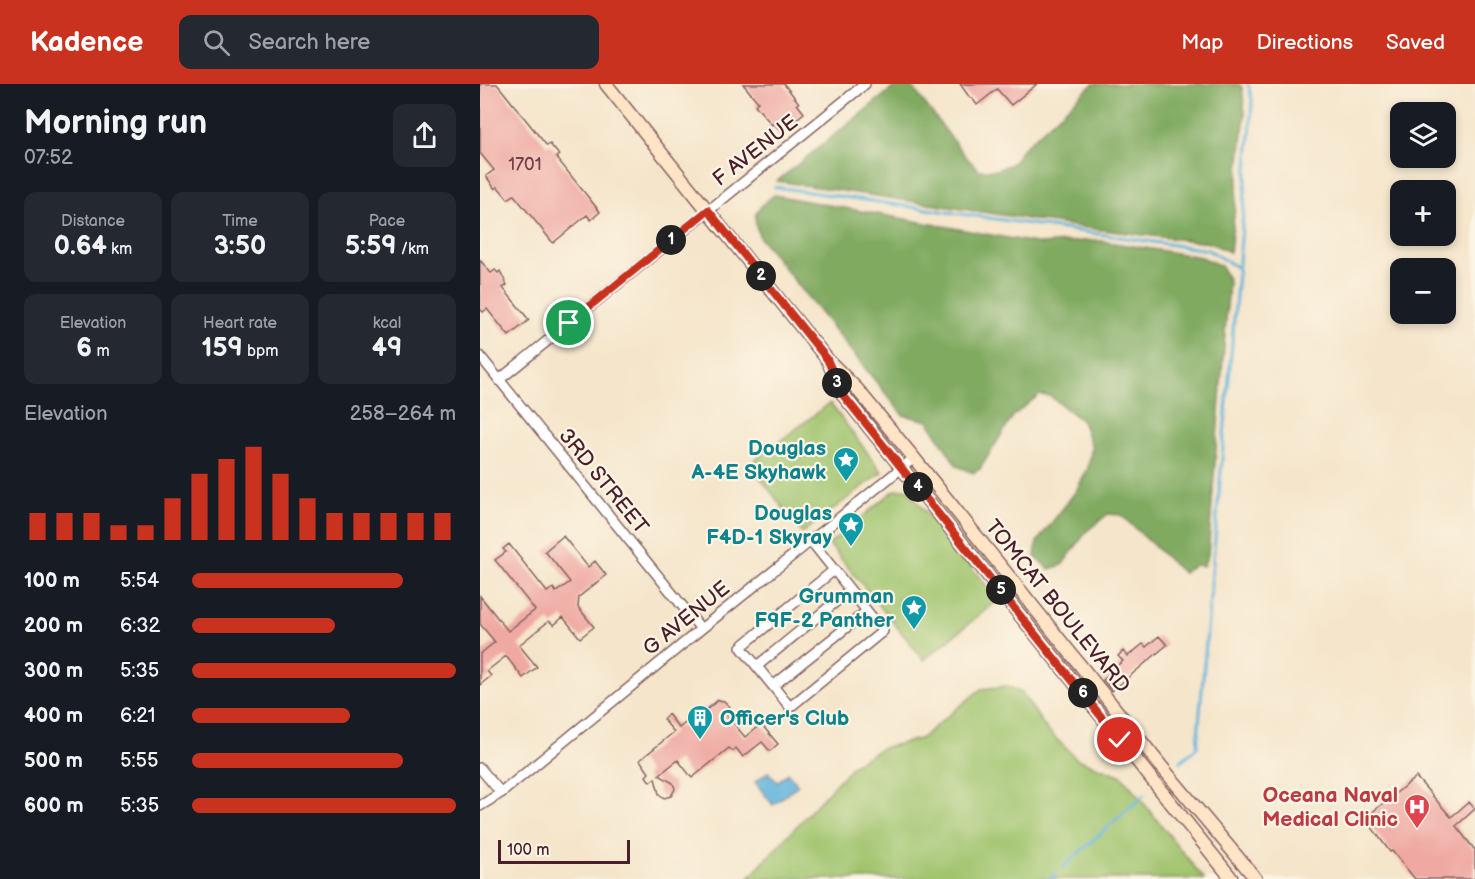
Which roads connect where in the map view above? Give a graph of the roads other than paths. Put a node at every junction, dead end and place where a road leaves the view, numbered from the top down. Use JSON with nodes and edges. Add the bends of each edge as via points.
{"nodes":[{"id":1,"x":606,"y":84,"type":"edge"},
{"id":2,"x":865,"y":84,"type":"edge"},
{"id":3,"x":708,"y":210,"type":"junction"},
{"id":4,"x":480,"y":356,"type":"edge"},
{"id":5,"x":827,"y":359,"type":"junction"},
{"id":6,"x":499,"y":380,"type":"junction"},
{"id":7,"x":914,"y":458,"type":"junction"},
{"id":8,"x":902,"y":468,"type":"junction"},
{"id":9,"x":811,"y":541,"type":"junction"},
{"id":10,"x":834,"y":570,"type":"junction"},
{"id":11,"x":850,"y":590,"type":"junction"},
{"id":12,"x":867,"y":611,"type":"junction"},
{"id":13,"x":701,"y":629,"type":"junction"},
{"id":14,"x":757,"y":666,"type":"junction"},
{"id":15,"x":773,"y":686,"type":"junction"},
{"id":16,"x":480,"y":768,"type":"edge"},
{"id":17,"x":501,"y":793,"type":"junction"},
{"id":18,"x":480,"y":806,"type":"edge"},
{"id":19,"x":1232,"y":879,"type":"edge"},
{"id":20,"x":1256,"y":879,"type":"edge"}],
"edges":[{"from":1,"to":3,"type":"main road","name":"TOMCAT BOULEVARD"},
{"from":2,"to":3,"type":"street","name":"F AVENUE"},
{"from":3,"to":5,"type":"main road","name":"TOMCAT BOULEVARD"},
{"from":3,"to":6,"type":"street","name":"F AVENUE"},
{"from":4,"to":6,"type":"street","name":"3RD STREET"},
{"from":5,"to":7,"type":"main road","name":"TOMCAT BOULEVARD"},
{"from":5,"to":8,"type":"main road","name":"TOMCAT BOULEVARD","via":[[843,395]]},
{"from":6,"to":13,"type":"street","name":"3RD STREET"},
{"from":7,"to":8,"type":"street","name":"G AVENUE"},
{"from":7,"to":20,"type":"main road","name":"TOMCAT BOULEVARD"},
{"from":8,"to":9,"type":"street","name":"G AVENUE"},
{"from":8,"to":19,"type":"main road","name":"TOMCAT BOULEVARD"},
{"from":9,"to":10,"type":"street"},
{"from":9,"to":13,"type":"street","name":"G AVENUE"},
{"from":10,"to":11,"type":"street"},
{"from":10,"to":14,"type":"street","via":[[741,647]]},
{"from":11,"to":12,"type":"street"},
{"from":11,"to":14,"type":"street"},
{"from":12,"to":15,"type":"street"},
{"from":12,"to":15,"type":"street","via":[[883,631],[790,707]]},
{"from":13,"to":17,"type":"street","name":"G AVENUE"},
{"from":14,"to":15,"type":"street"},
{"from":16,"to":17,"type":"street"},
{"from":17,"to":18,"type":"street","name":"G AVENUE"}]}
